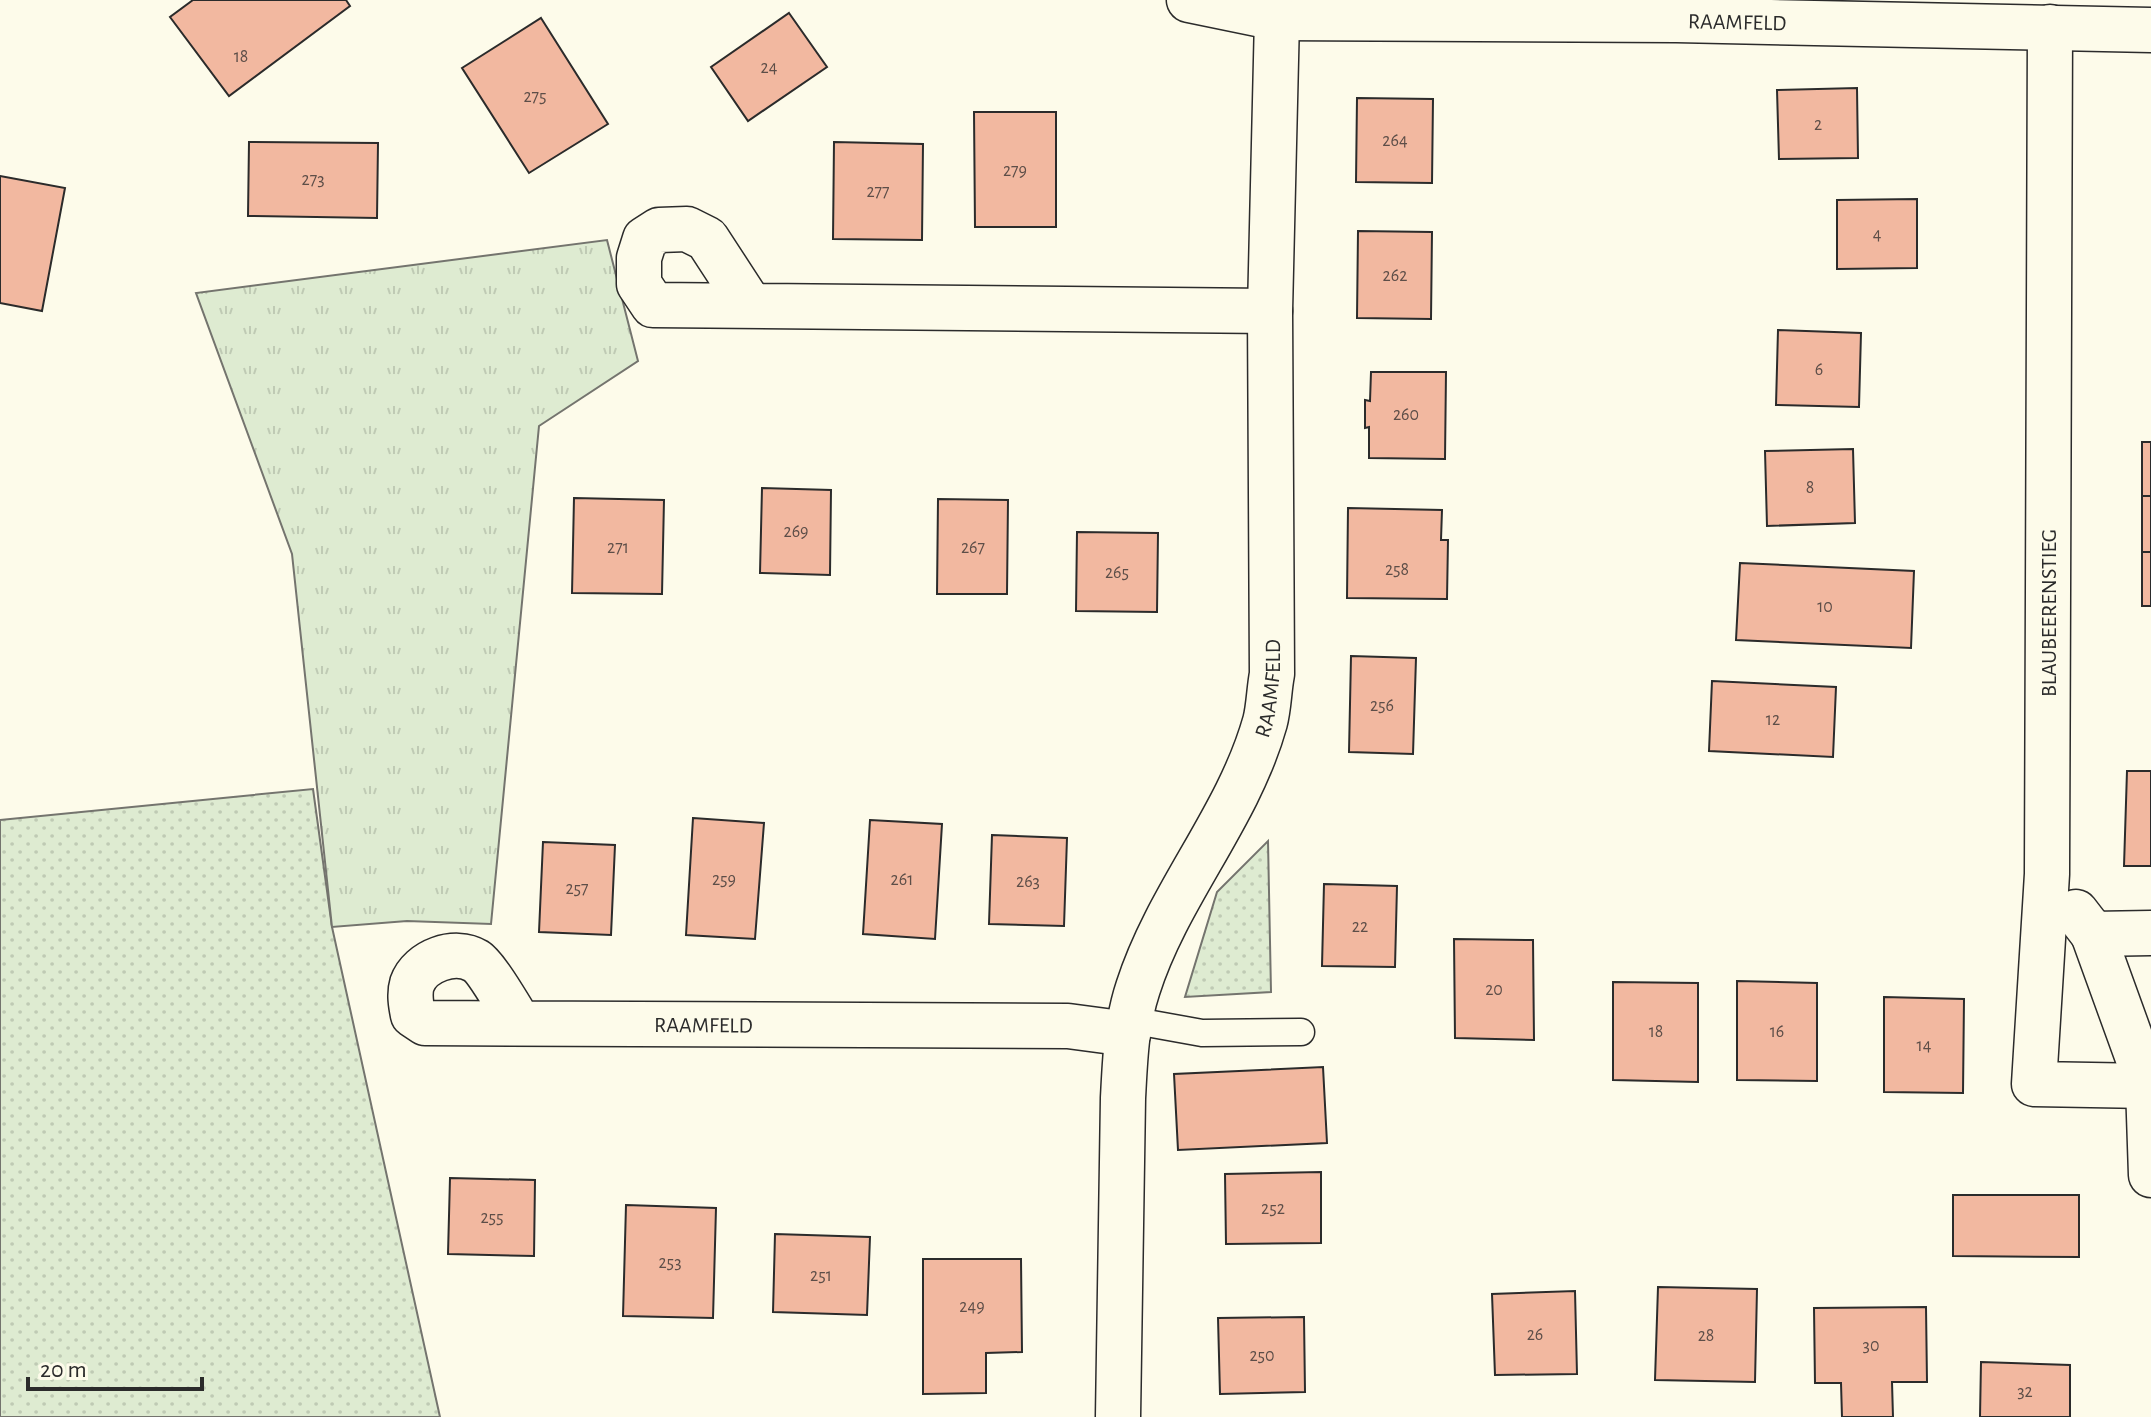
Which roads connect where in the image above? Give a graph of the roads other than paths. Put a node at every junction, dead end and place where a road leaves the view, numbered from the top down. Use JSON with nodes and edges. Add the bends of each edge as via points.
{"nodes":[{"id":1,"x":1189,"y":0,"type":"edge"},
{"id":2,"x":1277,"y":18,"type":"junction"},
{"id":3,"x":2050,"y":27,"type":"junction"},
{"id":4,"x":2151,"y":30,"type":"edge"},
{"id":5,"x":750,"y":305,"type":"dead end"},
{"id":6,"x":1270,"y":311,"type":"junction"},
{"id":7,"x":2047,"y":874,"type":"junction"},
{"id":8,"x":2151,"y":933,"type":"edge"},
{"id":9,"x":2093,"y":934,"type":"junction"},
{"id":10,"x":519,"y":1023,"type":"dead end"},
{"id":11,"x":1129,"y":1027,"type":"junction"},
{"id":12,"x":1301,"y":1032,"type":"dead end"},
{"id":13,"x":2148,"y":1086,"type":"junction"},
{"id":14,"x":2151,"y":1175,"type":"edge"},
{"id":15,"x":1118,"y":1417,"type":"edge"}],
"edges":[{"from":1,"to":2,"type":"street","name":"RAAMFELD"},
{"from":2,"to":3,"type":"street","name":"RAAMFELD"},
{"from":2,"to":6,"type":"street","name":"RAAMFELD"},
{"from":3,"to":4,"type":"street","name":"RAAMFELD"},
{"from":3,"to":7,"type":"street","name":"BLAUBEERENSTIEG"},
{"from":5,"to":6,"type":"street"},
{"from":6,"to":11,"type":"street","name":"RAAMFELD","via":[[1272,674],[1265,720],[1238,789],[1155,944]]},
{"from":7,"to":9,"type":"street"},
{"from":7,"to":13,"type":"street","name":"BLAUBEERENSTIEG","via":[[2034,1084]]},
{"from":8,"to":9,"type":"street"},
{"from":9,"to":13,"type":"street"},
{"from":10,"to":11,"type":"street","name":"RAAMFELD"},
{"from":11,"to":12,"type":"lane"},
{"from":11,"to":15,"type":"street","name":"RAAMFELD"},
{"from":13,"to":14,"type":"street"}]}
